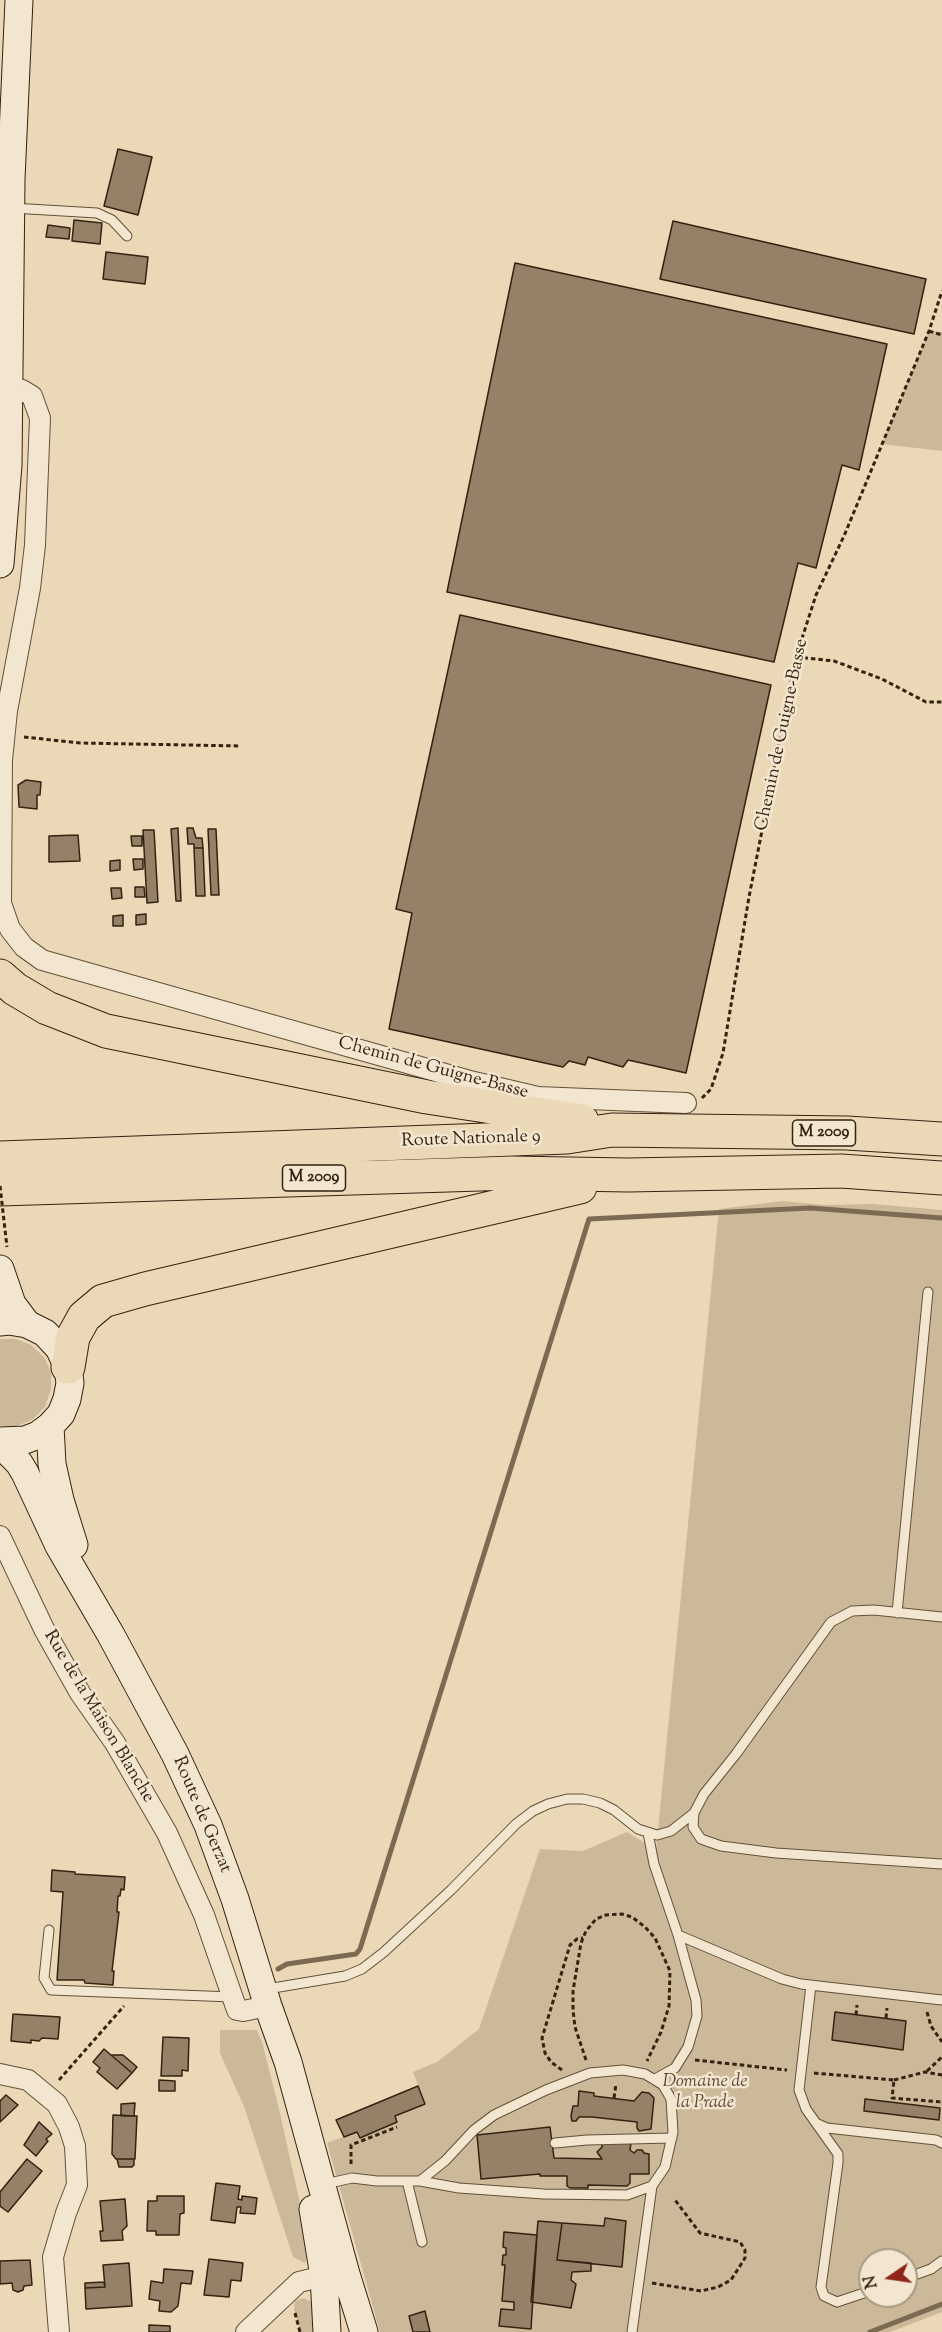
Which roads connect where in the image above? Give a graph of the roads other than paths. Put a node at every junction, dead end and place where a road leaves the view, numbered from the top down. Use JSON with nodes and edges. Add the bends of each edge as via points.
{"nodes":[{"id":1,"x":19,"y":0,"type":"edge"},
{"id":2,"x":11,"y":208,"type":"junction"},
{"id":3,"x":127,"y":236,"type":"dead end"},
{"id":4,"x":5,"y":333,"type":"edge"},
{"id":5,"x":10,"y":387,"type":"junction"},
{"id":6,"x":0,"y":564,"type":"edge"},
{"id":7,"x":0,"y":976,"type":"edge"},
{"id":8,"x":686,"y":1103,"type":"road end"},
{"id":9,"x":612,"y":1131,"type":"junction"},
{"id":10,"x":942,"y":1139,"type":"edge"},
{"id":11,"x":0,"y":1158,"type":"edge"},
{"id":12,"x":628,"y":1175,"type":"junction"},
{"id":13,"x":942,"y":1178,"type":"edge"},
{"id":14,"x":0,"y":1187,"type":"edge"},
{"id":15,"x":3,"y":1258,"type":"edge"},
{"id":16,"x":928,"y":1292,"type":"dead end"},
{"id":17,"x":0,"y":1323,"type":"edge"},
{"id":18,"x":27,"y":1324,"type":"junction"},
{"id":19,"x":68,"y":1367,"type":"junction"},
{"id":20,"x":50,"y":1426,"type":"junction"},
{"id":21,"x":0,"y":1443,"type":"edge"},
{"id":22,"x":0,"y":1536,"type":"edge"},
{"id":23,"x":897,"y":1613,"type":"junction"},
{"id":24,"x":942,"y":1617,"type":"edge"},
{"id":25,"x":111,"y":1635,"type":"junction"},
{"id":26,"x":694,"y":1813,"type":"junction"},
{"id":27,"x":648,"y":1833,"type":"junction"},
{"id":28,"x":942,"y":1864,"type":"edge"},
{"id":29,"x":49,"y":1930,"type":"dead end"},
{"id":30,"x":678,"y":1935,"type":"junction"},
{"id":31,"x":811,"y":1985,"type":"junction"},
{"id":32,"x":232,"y":1997,"type":"junction"},
{"id":33,"x":265,"y":1998,"type":"junction"},
{"id":34,"x":942,"y":2000,"type":"edge"},
{"id":35,"x":0,"y":2074,"type":"edge"},
{"id":36,"x":655,"y":2079,"type":"junction"},
{"id":37,"x":818,"y":2124,"type":"junction"},
{"id":38,"x":672,"y":2138,"type":"junction"},
{"id":39,"x":555,"y":2143,"type":"dead end"},
{"id":40,"x":942,"y":2143,"type":"edge"},
{"id":41,"x":406,"y":2181,"type":"junction"},
{"id":42,"x":420,"y":2181,"type":"junction"},
{"id":43,"x":512,"y":2181,"type":"dead end"},
{"id":44,"x":315,"y":2186,"type":"junction"},
{"id":45,"x":652,"y":2186,"type":"junction"},
{"id":46,"x":512,"y":2192,"type":"junction"},
{"id":47,"x":422,"y":2242,"type":"dead end"},
{"id":48,"x":942,"y":2261,"type":"edge"},
{"id":49,"x":918,"y":2274,"type":"edge"},
{"id":50,"x":324,"y":2276,"type":"junction"},
{"id":51,"x":858,"y":2295,"type":"edge"},
{"id":52,"x":58,"y":2332,"type":"edge"},
{"id":53,"x":246,"y":2332,"type":"edge"},
{"id":54,"x":327,"y":2332,"type":"edge"},
{"id":55,"x":364,"y":2332,"type":"edge"},
{"id":56,"x":632,"y":2332,"type":"edge"}],
"edges":[{"from":1,"to":2,"type":"main road"},
{"from":2,"to":3,"type":"lane","via":[[97,213],[112,220]]},
{"from":2,"to":4,"type":"main road"},
{"from":4,"to":5,"type":"main road"},
{"from":5,"to":6,"type":"main road"},
{"from":5,"to":8,"type":"street","name":"Chemin de Guigne-Basse","via":[[32,396],[40,418],[35,545],[4,736],[1,903],[10,929],[24,947],[42,960],[474,1082],[538,1097]]},
{"from":7,"to":9,"type":"highway","via":[[47,1008],[106,1031],[427,1097],[583,1122]]},
{"from":9,"to":10,"type":"highway","name":"Route Nationale 9","number":"M 2009","via":[[847,1133]]},
{"from":9,"to":11,"type":"highway","name":"Route Nationale 9","number":"M 2009","via":[[567,1137]]},
{"from":12,"to":13,"type":"highway","name":"Route Nationale 9","number":"M 2009","via":[[841,1171]]},
{"from":12,"to":14,"type":"highway","name":"Route Nationale 9","number":"M 2009","via":[[512,1173]]},
{"from":12,"to":19,"type":"highway","via":[[104,1301],[84,1317],[73,1337]]},
{"from":15,"to":18,"type":"main road","via":[[12,1304]]},
{"from":16,"to":23,"type":"lane"},
{"from":17,"to":18,"type":"main road"},
{"from":18,"to":19,"type":"main road","via":[[45,1333],[59,1348]]},
{"from":19,"to":20,"type":"main road","via":[[67,1399]]},
{"from":20,"to":21,"type":"main road","via":[[25,1440]]},
{"from":20,"to":25,"type":"main road","name":"Route de Gerzat","via":[[52,1464],[60,1500],[72,1541]]},
{"from":21,"to":25,"type":"main road","name":"Route de Gerzat","via":[[26,1473],[59,1546]]},
{"from":22,"to":32,"type":"street","name":"Rue de la Maison Blanche","via":[[44,1629],[167,1833],[204,1915]]},
{"from":23,"to":24,"type":"lane"},
{"from":23,"to":26,"type":"lane","via":[[852,1611],[831,1622]]},
{"from":25,"to":33,"type":"main road","name":"Route de Gerzat","via":[[176,1754],[208,1825]]},
{"from":26,"to":27,"type":"lane","via":[[671,1831]]},
{"from":26,"to":28,"type":"lane","via":[[693,1827],[701,1839],[721,1846]]},
{"from":27,"to":30,"type":"lane"},
{"from":27,"to":33,"type":"lane","via":[[600,1803],[567,1799],[548,1804],[516,1824],[443,1898],[362,1969]]},
{"from":29,"to":32,"type":"lane","via":[[44,1978],[51,1990]]},
{"from":30,"to":31,"type":"lane","via":[[782,1979]]},
{"from":30,"to":36,"type":"lane","via":[[696,2000],[694,2030],[675,2068]]},
{"from":31,"to":34,"type":"lane"},
{"from":31,"to":37,"type":"lane","via":[[799,2090],[801,2100]]},
{"from":32,"to":33,"type":"street","via":[[237,2010],[243,2011]]},
{"from":33,"to":44,"type":"main road","name":"Route de Gerzat","via":[[288,2062]]},
{"from":35,"to":52,"type":"street","via":[[28,2080],[57,2104],[75,2146],[77,2185],[54,2257]]},
{"from":36,"to":38,"type":"lane","via":[[671,2099]]},
{"from":36,"to":42,"type":"lane","via":[[623,2070],[590,2073],[546,2090],[494,2115]]},
{"from":37,"to":40,"type":"lane"},
{"from":37,"to":51,"type":"lane","via":[[838,2154],[821,2287],[825,2296],[837,2302]]},
{"from":38,"to":39,"type":"lane"},
{"from":38,"to":45,"type":"lane","via":[[665,2167]]},
{"from":41,"to":42,"type":"lane"},
{"from":41,"to":44,"type":"lane","via":[[352,2178]]},
{"from":41,"to":47,"type":"lane"},
{"from":42,"to":46,"type":"lane"},
{"from":43,"to":46,"type":"lane"},
{"from":44,"to":50,"type":"main road","name":"Route de Gerzat"},
{"from":44,"to":55,"type":"main road","name":"Route de Gerzat"},
{"from":45,"to":46,"type":"lane","via":[[627,2195]]},
{"from":45,"to":56,"type":"lane"},
{"from":48,"to":49,"type":"lane"},
{"from":50,"to":53,"type":"street","via":[[299,2282]]},
{"from":50,"to":54,"type":"main road","name":"Route de Gerzat"}]}
